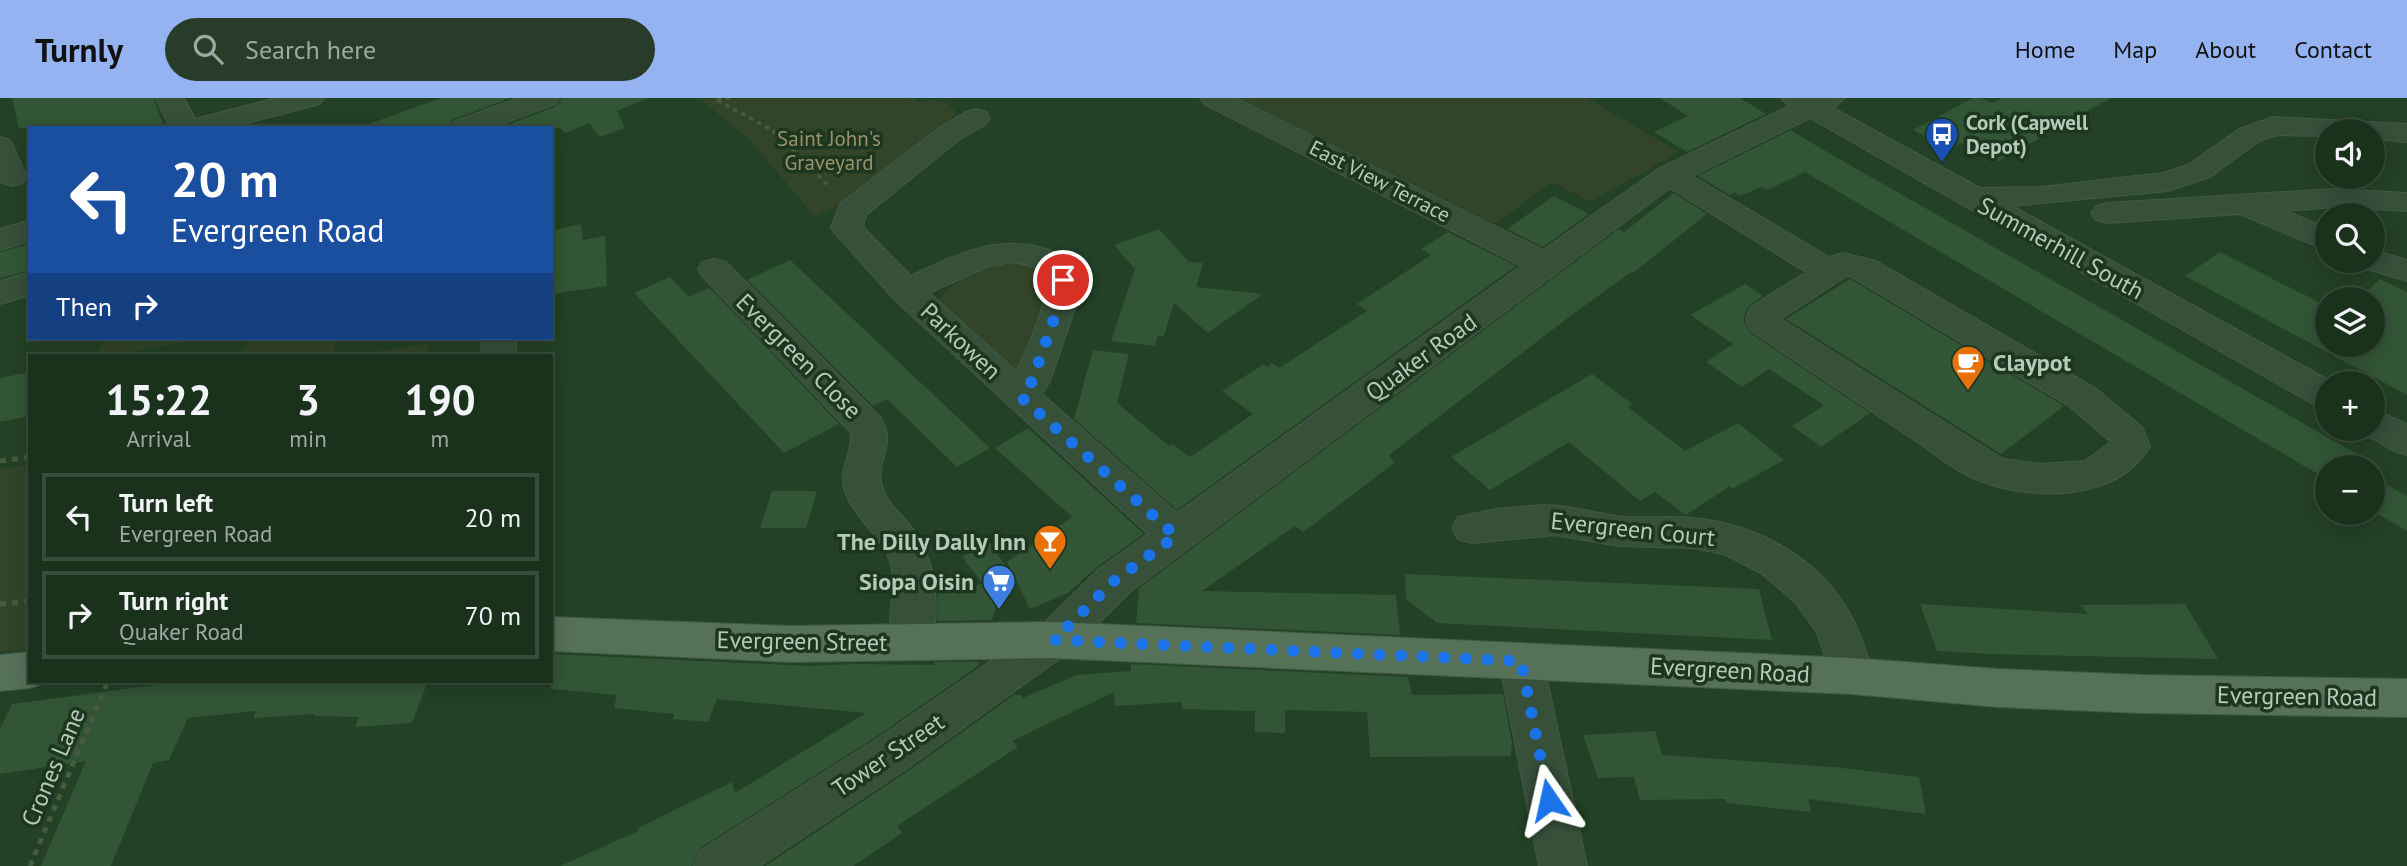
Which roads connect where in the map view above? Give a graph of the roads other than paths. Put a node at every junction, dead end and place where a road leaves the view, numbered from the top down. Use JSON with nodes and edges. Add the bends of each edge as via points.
{"nodes":[{"id":1,"x":310,"y":98,"type":"edge"},
{"id":2,"x":545,"y":98,"type":"edge"},
{"id":3,"x":952,"y":98,"type":"edge"},
{"id":4,"x":1214,"y":98,"type":"edge"},
{"id":5,"x":1812,"y":101,"type":"edge"},
{"id":6,"x":514,"y":119,"type":"edge"},
{"id":7,"x":200,"y":126,"type":"edge"},
{"id":8,"x":474,"y":126,"type":"edge"},
{"id":9,"x":2407,"y":133,"type":"edge"},
{"id":10,"x":0,"y":146,"type":"edge"},
{"id":11,"x":1669,"y":175,"type":"junction"},
{"id":12,"x":12,"y":177,"type":"dead end"},
{"id":13,"x":1972,"y":198,"type":"junction"},
{"id":14,"x":2407,"y":202,"type":"edge"},
{"id":15,"x":2244,"y":204,"type":"junction"},
{"id":16,"x":2011,"y":220,"type":"junction"},
{"id":17,"x":28,"y":231,"type":"edge"},
{"id":18,"x":2315,"y":235,"type":"edge"},
{"id":19,"x":0,"y":240,"type":"edge"},
{"id":20,"x":2385,"y":264,"type":"edge"},
{"id":21,"x":1546,"y":265,"type":"junction"},
{"id":22,"x":714,"y":269,"type":"dead end"},
{"id":23,"x":2407,"y":271,"type":"edge"},
{"id":24,"x":1830,"y":272,"type":"junction"},
{"id":25,"x":28,"y":284,"type":"edge"},
{"id":26,"x":906,"y":291,"type":"junction"},
{"id":27,"x":0,"y":293,"type":"edge"},
{"id":28,"x":2315,"y":389,"type":"edge"},
{"id":29,"x":1021,"y":397,"type":"junction"},
{"id":30,"x":2385,"y":429,"type":"edge"},
{"id":31,"x":2407,"y":441,"type":"edge"},
{"id":32,"x":1472,"y":528,"type":"dead end"},
{"id":33,"x":1176,"y":536,"type":"junction"},
{"id":34,"x":553,"y":634,"type":"edge"},
{"id":35,"x":1054,"y":640,"type":"junction"},
{"id":36,"x":911,"y":642,"type":"junction"},
{"id":37,"x":1521,"y":661,"type":"junction"},
{"id":38,"x":28,"y":670,"type":"edge"},
{"id":39,"x":0,"y":673,"type":"edge"},
{"id":40,"x":1852,"y":676,"type":"junction"},
{"id":41,"x":2407,"y":698,"type":"edge"},
{"id":42,"x":719,"y":866,"type":"edge"},
{"id":43,"x":1563,"y":866,"type":"edge"}],
"edges":[{"from":1,"to":7,"type":"street"},
{"from":2,"to":6,"type":"street"},
{"from":3,"to":26,"type":"street","via":[[982,123],[948,134],[848,218],[849,231]]},
{"from":4,"to":21,"type":"street","name":"East View Terrace"},
{"from":5,"to":11,"type":"street","name":"Quaker Road"},
{"from":5,"to":13,"type":"street","name":"Summerhill South"},
{"from":6,"to":8,"type":"street"},
{"from":9,"to":13,"type":"street","via":[[2273,126],[2249,135],[2199,171],[2168,182],[2041,196]]},
{"from":10,"to":12,"type":"street"},
{"from":11,"to":21,"type":"street","name":"Quaker Road"},
{"from":11,"to":24,"type":"street"},
{"from":13,"to":16,"type":"street","name":"Summerhill South"},
{"from":14,"to":15,"type":"street","via":[[2344,198]]},
{"from":15,"to":16,"type":"street"},
{"from":15,"to":18,"type":"street"},
{"from":16,"to":28,"type":"street","name":"Summerhill South"},
{"from":17,"to":19,"type":"street"},
{"from":20,"to":23,"type":"street"},
{"from":21,"to":33,"type":"street","name":"Quaker Road"},
{"from":22,"to":36,"type":"street","name":"Evergreen Close","via":[[868,427],[871,444],[861,477],[866,496],[910,558]]},
{"from":24,"to":24,"type":"street","via":[[1763,315],[1763,323],[1997,475],[2080,476],[2098,472],[2132,446],[2122,430],[2082,397],[1864,268],[1843,263]]},
{"from":25,"to":27,"type":"street"},
{"from":26,"to":29,"type":"street","name":"Parkowen"},
{"from":26,"to":29,"type":"street","name":"Parkowen","via":[[997,252],[1027,253],[1054,266],[1064,291],[1032,381]]},
{"from":29,"to":33,"type":"street","name":"Parkowen"},
{"from":30,"to":31,"type":"street"},
{"from":32,"to":40,"type":"street","name":"Evergreen Court","via":[[1570,521],[1620,531],[1718,536],[1741,543],[1787,571],[1823,606],[1836,628]]},
{"from":33,"to":35,"type":"street","name":"Quaker Road","via":[[1115,580]]},
{"from":34,"to":36,"type":"main road","name":"Evergreen Street","via":[[792,644]]},
{"from":35,"to":36,"type":"main road","name":"Evergreen Street"},
{"from":35,"to":37,"type":"main road","name":"Evergreen Road"},
{"from":35,"to":42,"type":"street","name":"Tower Street","via":[[890,755]]},
{"from":37,"to":40,"type":"main road","name":"Evergreen Road"},
{"from":37,"to":43,"type":"street"},
{"from":38,"to":39,"type":"main road"},
{"from":40,"to":41,"type":"main road","name":"Evergreen Road","via":[[2142,694]]}]}
